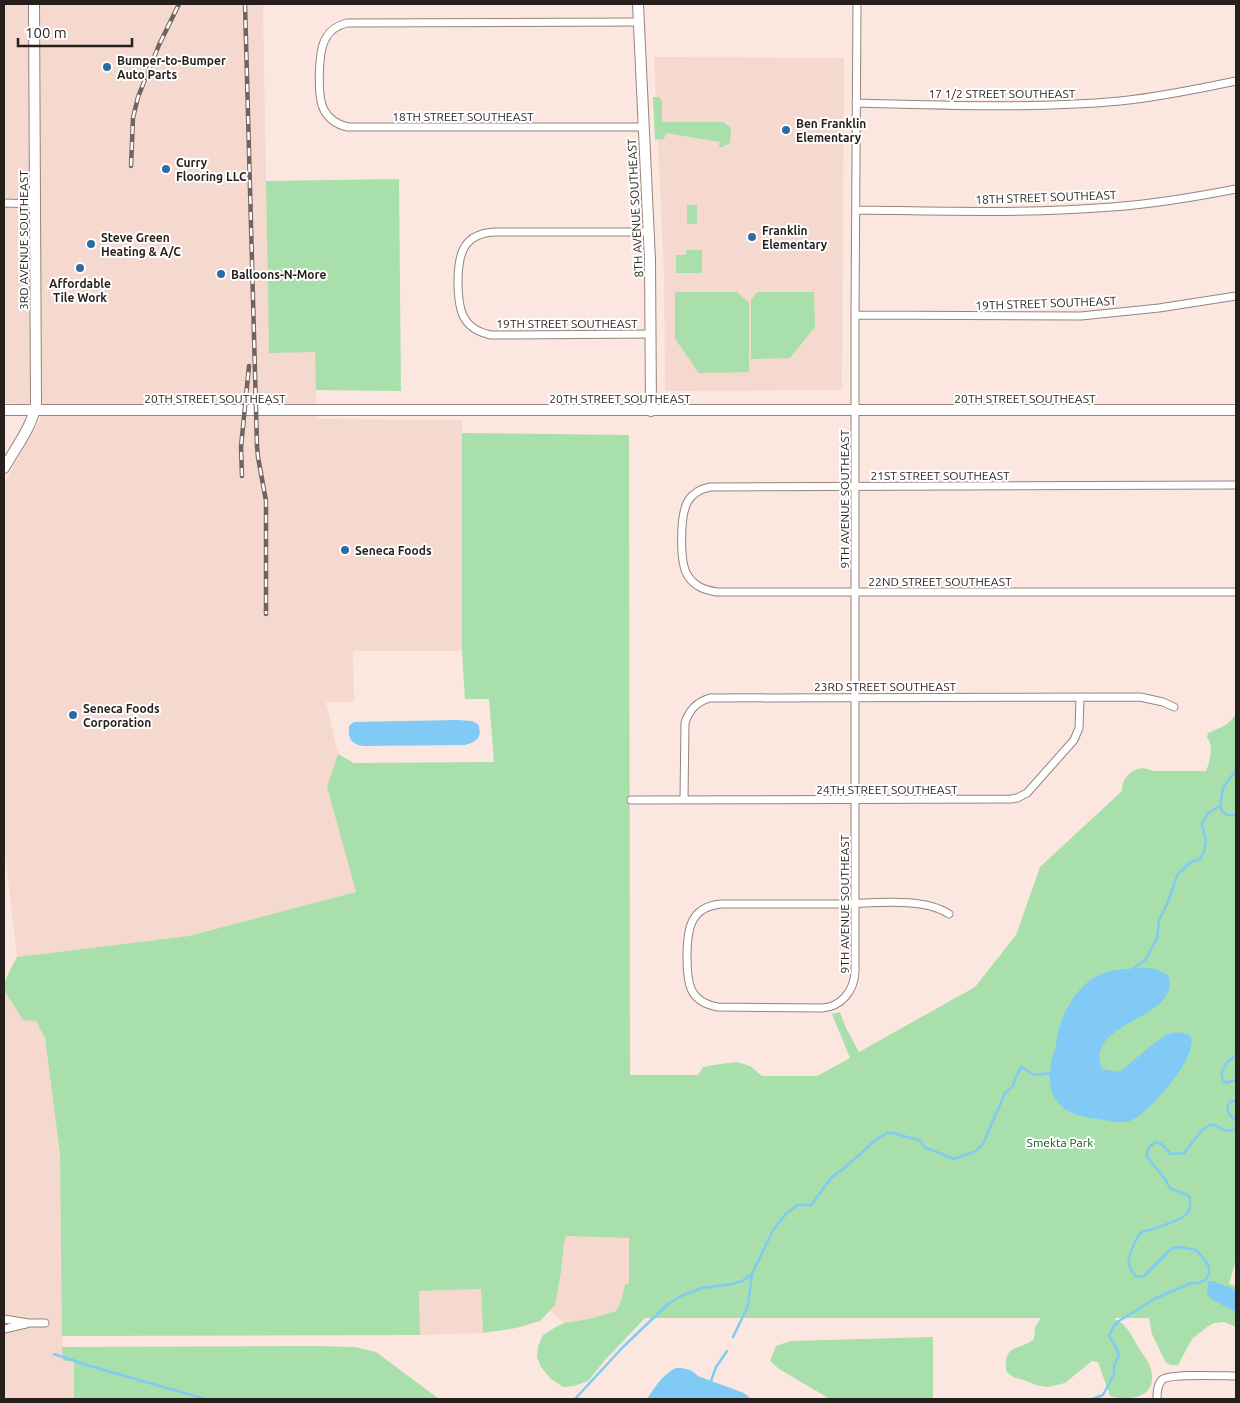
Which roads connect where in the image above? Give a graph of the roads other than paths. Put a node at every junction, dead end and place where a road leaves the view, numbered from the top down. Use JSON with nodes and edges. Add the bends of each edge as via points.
{"nodes":[{"id":1,"x":34,"y":4,"type":"edge"},
{"id":2,"x":638,"y":4,"type":"edge"},
{"id":3,"x":857,"y":4,"type":"edge"},
{"id":4,"x":638,"y":22,"type":"junction"},
{"id":5,"x":1236,"y":81,"type":"edge"},
{"id":6,"x":856,"y":103,"type":"junction"},
{"id":7,"x":643,"y":127,"type":"junction"},
{"id":8,"x":1236,"y":189,"type":"edge"},
{"id":9,"x":4,"y":203,"type":"edge"},
{"id":10,"x":36,"y":204,"type":"junction"},
{"id":11,"x":856,"y":210,"type":"junction"},
{"id":12,"x":648,"y":232,"type":"junction"},
{"id":13,"x":1236,"y":296,"type":"edge"},
{"id":14,"x":855,"y":315,"type":"junction"},
{"id":15,"x":651,"y":334,"type":"junction"},
{"id":16,"x":4,"y":410,"type":"edge"},
{"id":17,"x":35,"y":410,"type":"junction"},
{"id":18,"x":855,"y":410,"type":"junction"},
{"id":19,"x":1236,"y":410,"type":"edge"},
{"id":20,"x":651,"y":411,"type":"junction"},
{"id":21,"x":4,"y":468,"type":"edge"},
{"id":22,"x":1236,"y":485,"type":"edge"},
{"id":23,"x":856,"y":486,"type":"junction"},
{"id":24,"x":682,"y":539,"type":"joint"},
{"id":25,"x":1236,"y":592,"type":"edge"},
{"id":26,"x":854,"y":593,"type":"junction"},
{"id":27,"x":855,"y":697,"type":"junction"},
{"id":28,"x":1080,"y":697,"type":"junction"},
{"id":29,"x":1174,"y":707,"type":"dead end"},
{"id":30,"x":630,"y":800,"type":"dead end"},
{"id":31,"x":684,"y":800,"type":"junction"},
{"id":32,"x":855,"y":800,"type":"junction"},
{"id":33,"x":855,"y":904,"type":"junction"},
{"id":34,"x":949,"y":914,"type":"dead end"},
{"id":35,"x":4,"y":1319,"type":"edge"},
{"id":36,"x":28,"y":1323,"type":"junction"},
{"id":37,"x":45,"y":1323,"type":"dead end"},
{"id":38,"x":4,"y":1329,"type":"edge"},
{"id":39,"x":1236,"y":1376,"type":"edge"},
{"id":40,"x":1157,"y":1399,"type":"edge"}],
"edges":[{"from":1,"to":10,"type":"street","name":"3RD AVENUE SOUTHEAST"},
{"from":2,"to":4,"type":"street","name":"8TH AVENUE SOUTHEAST"},
{"from":3,"to":6,"type":"street","name":"9TH AVENUE SOUTHEAST"},
{"from":4,"to":7,"type":"street","name":"8TH AVENUE SOUTHEAST"},
{"from":4,"to":7,"type":"street","name":"18TH STREET SOUTHEAST","via":[[348,23],[327,35],[321,51],[320,75],[323,108],[330,119],[354,128]]},
{"from":5,"to":6,"type":"street","name":"17 1/2 STREET SOUTHEAST","via":[[1122,101],[1022,106]]},
{"from":6,"to":11,"type":"street","name":"9TH AVENUE SOUTHEAST"},
{"from":7,"to":12,"type":"street","name":"8TH AVENUE SOUTHEAST"},
{"from":8,"to":11,"type":"street","name":"18TH STREET SOUTHEAST","via":[[1166,201],[1062,210]]},
{"from":9,"to":10,"type":"street"},
{"from":10,"to":17,"type":"street","name":"3RD AVENUE SOUTHEAST"},
{"from":11,"to":14,"type":"street","name":"9TH AVENUE SOUTHEAST"},
{"from":12,"to":15,"type":"street","name":"8TH AVENUE SOUTHEAST"},
{"from":12,"to":15,"type":"street","name":"19TH STREET SOUTHEAST","via":[[483,233],[470,241],[460,254],[458,283],[464,318],[474,328],[489,335]]},
{"from":13,"to":14,"type":"street","name":"19TH STREET SOUTHEAST","via":[[1081,316]]},
{"from":14,"to":18,"type":"street","name":"9TH AVENUE SOUTHEAST"},
{"from":15,"to":20,"type":"street","name":"8TH AVENUE SOUTHEAST"},
{"from":16,"to":17,"type":"street","name":"20TH STREET SOUTHEAST"},
{"from":17,"to":20,"type":"street","name":"20TH STREET SOUTHEAST"},
{"from":17,"to":21,"type":"street","name":"3RD AVENUE SOUTHEAST"},
{"from":18,"to":19,"type":"street","name":"20TH STREET SOUTHEAST"},
{"from":18,"to":20,"type":"street","name":"20TH STREET SOUTHEAST"},
{"from":18,"to":23,"type":"street","name":"9TH AVENUE SOUTHEAST"},
{"from":22,"to":23,"type":"street","name":"21ST STREET SOUTHEAST"},
{"from":23,"to":24,"type":"street","name":"21ST STREET SOUTHEAST","via":[[719,486],[702,489],[684,508]]},
{"from":23,"to":26,"type":"street","name":"9TH AVENUE SOUTHEAST"},
{"from":24,"to":26,"type":"street","name":"22ND STREET SOUTHEAST","via":[[686,575],[698,587],[708,591]]},
{"from":25,"to":26,"type":"street","name":"22ND STREET SOUTHEAST"},
{"from":26,"to":27,"type":"street","name":"9TH AVENUE SOUTHEAST"},
{"from":27,"to":28,"type":"street","name":"23RD STREET SOUTHEAST"},
{"from":27,"to":31,"type":"street","name":"23RD STREET SOUTHEAST","via":[[716,697],[698,702],[688,713],[685,724]]},
{"from":27,"to":32,"type":"street","name":"9TH AVENUE SOUTHEAST"},
{"from":28,"to":29,"type":"street","name":"23RD STREET SOUTHEAST","via":[[1140,697]]},
{"from":28,"to":32,"type":"street","name":"24TH STREET SOUTHEAST","via":[[1079,728],[1074,740],[1023,796],[1003,800]]},
{"from":30,"to":31,"type":"street","name":"24TH STREET SOUTHEAST"},
{"from":31,"to":32,"type":"street","name":"24TH STREET SOUTHEAST"},
{"from":32,"to":33,"type":"street","name":"9TH AVENUE SOUTHEAST"},
{"from":33,"to":33,"type":"street","name":"9TH AVENUE SOUTHEAST","via":[[854,984],[834,1005],[825,1008],[718,1007],[703,1003],[691,988],[687,976],[687,937],[690,924],[708,906]]},
{"from":33,"to":34,"type":"street","via":[[921,904]]},
{"from":35,"to":36,"type":"street"},
{"from":36,"to":37,"type":"street"},
{"from":36,"to":38,"type":"street"},
{"from":39,"to":40,"type":"street","via":[[1170,1376],[1162,1380]]}]}
